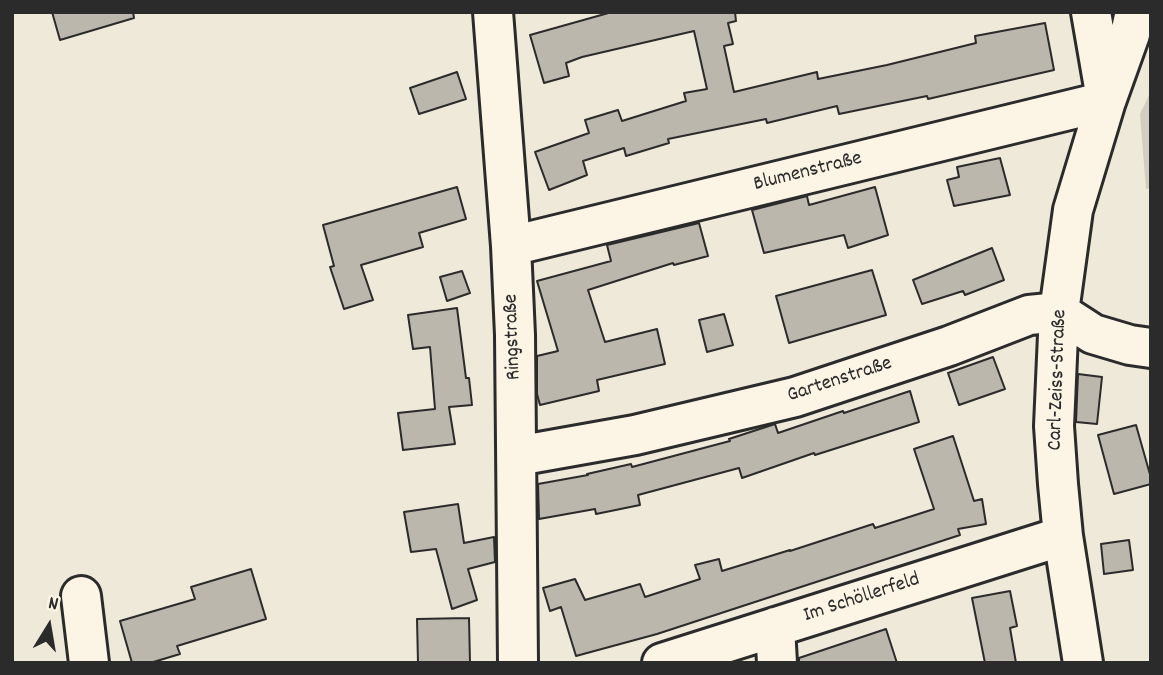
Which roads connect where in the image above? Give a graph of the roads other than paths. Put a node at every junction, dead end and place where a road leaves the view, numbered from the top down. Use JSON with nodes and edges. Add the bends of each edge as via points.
{"nodes":[{"id":1,"x":493,"y":12,"type":"edge"},
{"id":2,"x":1091,"y":12,"type":"edge"},
{"id":3,"x":1135,"y":12,"type":"edge"},
{"id":4,"x":1106,"y":101,"type":"junction"},
{"id":5,"x":511,"y":246,"type":"junction"},
{"id":6,"x":1059,"y":312,"type":"junction"},
{"id":7,"x":1151,"y":348,"type":"edge"},
{"id":8,"x":517,"y":456,"type":"junction"},
{"id":9,"x":1063,"y":536,"type":"junction"},
{"id":10,"x":81,"y":596,"type":"dead end"},
{"id":11,"x":776,"y":645,"type":"edge"},
{"id":12,"x":89,"y":663,"type":"edge"},
{"id":13,"x":518,"y":663,"type":"edge"},
{"id":14,"x":662,"y":663,"type":"edge"},
{"id":15,"x":1083,"y":663,"type":"edge"}],
"edges":[{"from":1,"to":5,"type":"street","name":"Ringstraße"},
{"from":2,"to":4,"type":"street"},
{"from":3,"to":4,"type":"street","name":"Carl-Zeiss-Straße"},
{"from":4,"to":5,"type":"street","name":"Blumenstraße"},
{"from":4,"to":6,"type":"street","name":"Carl-Zeiss-Straße","via":[[1073,210]]},
{"from":5,"to":8,"type":"street","name":"Ringstraße"},
{"from":6,"to":7,"type":"street","via":[[1093,334]]},
{"from":6,"to":8,"type":"street","name":"Gartenstraße","via":[[1029,315],[794,397],[635,435]]},
{"from":6,"to":9,"type":"street","name":"Carl-Zeiss-Straße","via":[[1055,426]]},
{"from":8,"to":13,"type":"street","name":"Ringstraße"},
{"from":9,"to":11,"type":"street","name":"Im Schöllerfeld"},
{"from":9,"to":15,"type":"street","name":"Carl-Zeiss-Straße"},
{"from":10,"to":12,"type":"street"},
{"from":11,"to":14,"type":"street","name":"Im Schöllerfeld"}]}
